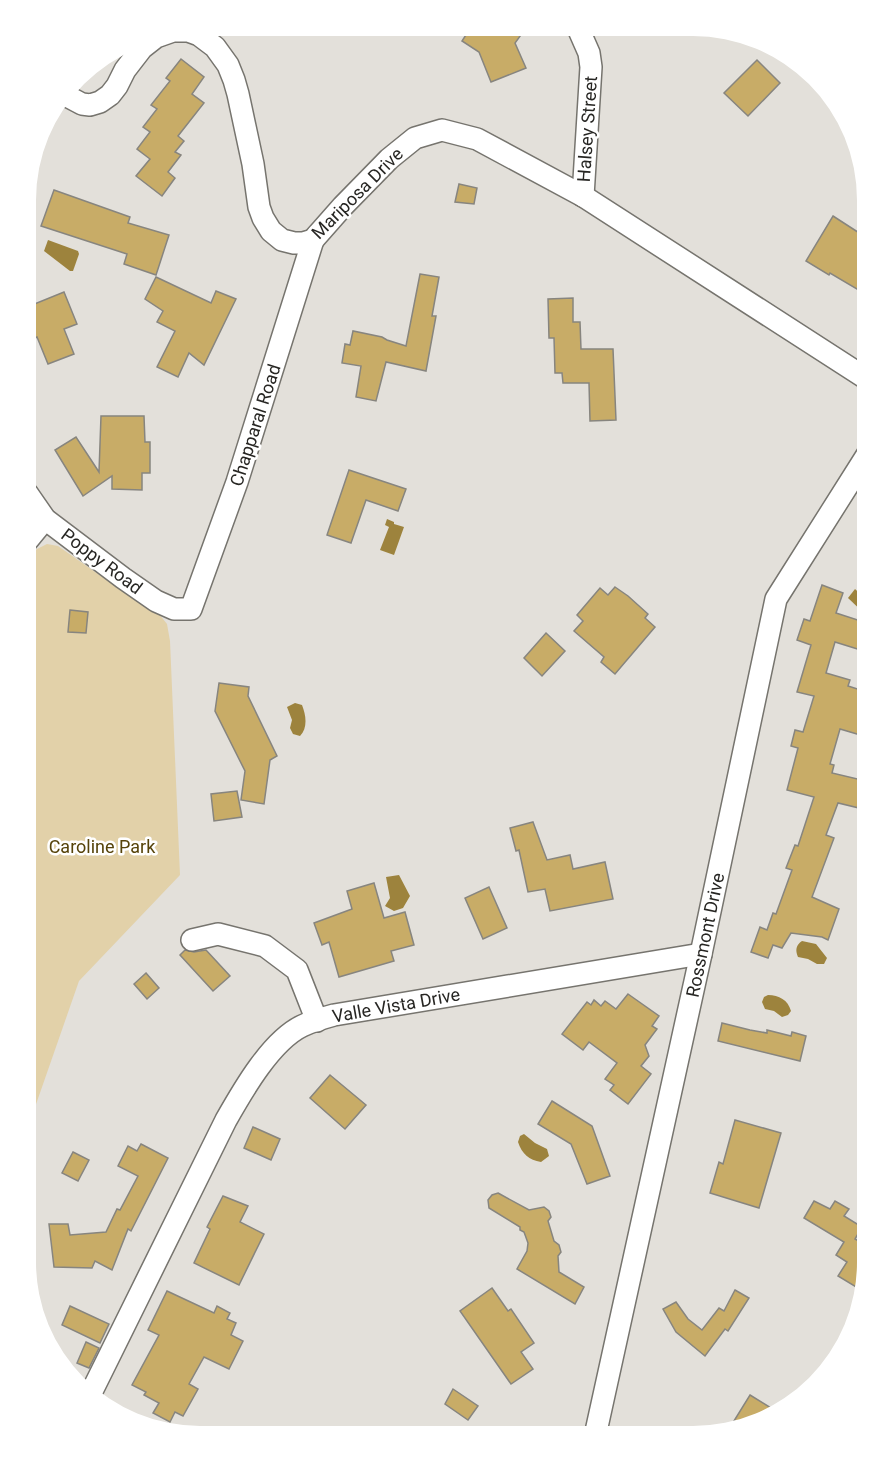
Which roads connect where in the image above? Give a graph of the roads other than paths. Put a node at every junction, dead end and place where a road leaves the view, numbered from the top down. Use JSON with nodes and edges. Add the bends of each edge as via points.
{"nodes":[{"id":1,"x":201,"y":36,"type":"edge"},
{"id":2,"x":582,"y":36,"type":"edge"},
{"id":3,"x":144,"y":46,"type":"edge"},
{"id":4,"x":72,"y":99,"type":"edge"},
{"id":5,"x":583,"y":196,"type":"junction"},
{"id":6,"x":313,"y":240,"type":"junction"},
{"id":7,"x":857,"y":373,"type":"edge"},
{"id":8,"x":857,"y":471,"type":"edge"},
{"id":9,"x":36,"y":506,"type":"edge"},
{"id":10,"x":45,"y":519,"type":"junction"},
{"id":11,"x":36,"y":530,"type":"edge"},
{"id":12,"x":191,"y":609,"type":"joint"},
{"id":13,"x":192,"y":940,"type":"dead end"},
{"id":14,"x":701,"y":954,"type":"junction"},
{"id":15,"x":317,"y":1021,"type":"junction"},
{"id":16,"x":94,"y":1387,"type":"edge"},
{"id":17,"x":597,"y":1426,"type":"edge"}],
"edges":[{"from":1,"to":6,"type":"street","name":"Mariposa Drive","via":[[215,47],[234,80],[263,218],[282,240]]},
{"from":2,"to":5,"type":"street","name":"Halsey Street","via":[[591,67]]},
{"from":3,"to":4,"type":"street","name":"Mariposa Drive","via":[[110,95],[90,105]]},
{"from":5,"to":6,"type":"street","name":"Mariposa Drive","via":[[477,139],[442,130],[415,138],[388,159]]},
{"from":5,"to":7,"type":"street","name":"Mariposa Drive"},
{"from":6,"to":12,"type":"street","name":"Chapparal Road","via":[[237,482]]},
{"from":8,"to":14,"type":"street","name":"Rossmont Drive","via":[[776,599]]},
{"from":9,"to":10,"type":"street","name":"Poppy Road"},
{"from":10,"to":11,"type":"street"},
{"from":10,"to":12,"type":"street","name":"Poppy Road","via":[[156,601],[174,609]]},
{"from":13,"to":15,"type":"street","via":[[218,934],[265,946],[297,969]]},
{"from":14,"to":15,"type":"street","name":"Valle Vista Drive","via":[[333,1015]]},
{"from":14,"to":17,"type":"street","name":"Rossmont Drive"},
{"from":15,"to":16,"type":"street","name":"Valle Vista Drive","via":[[285,1038],[244,1089]]}]}
